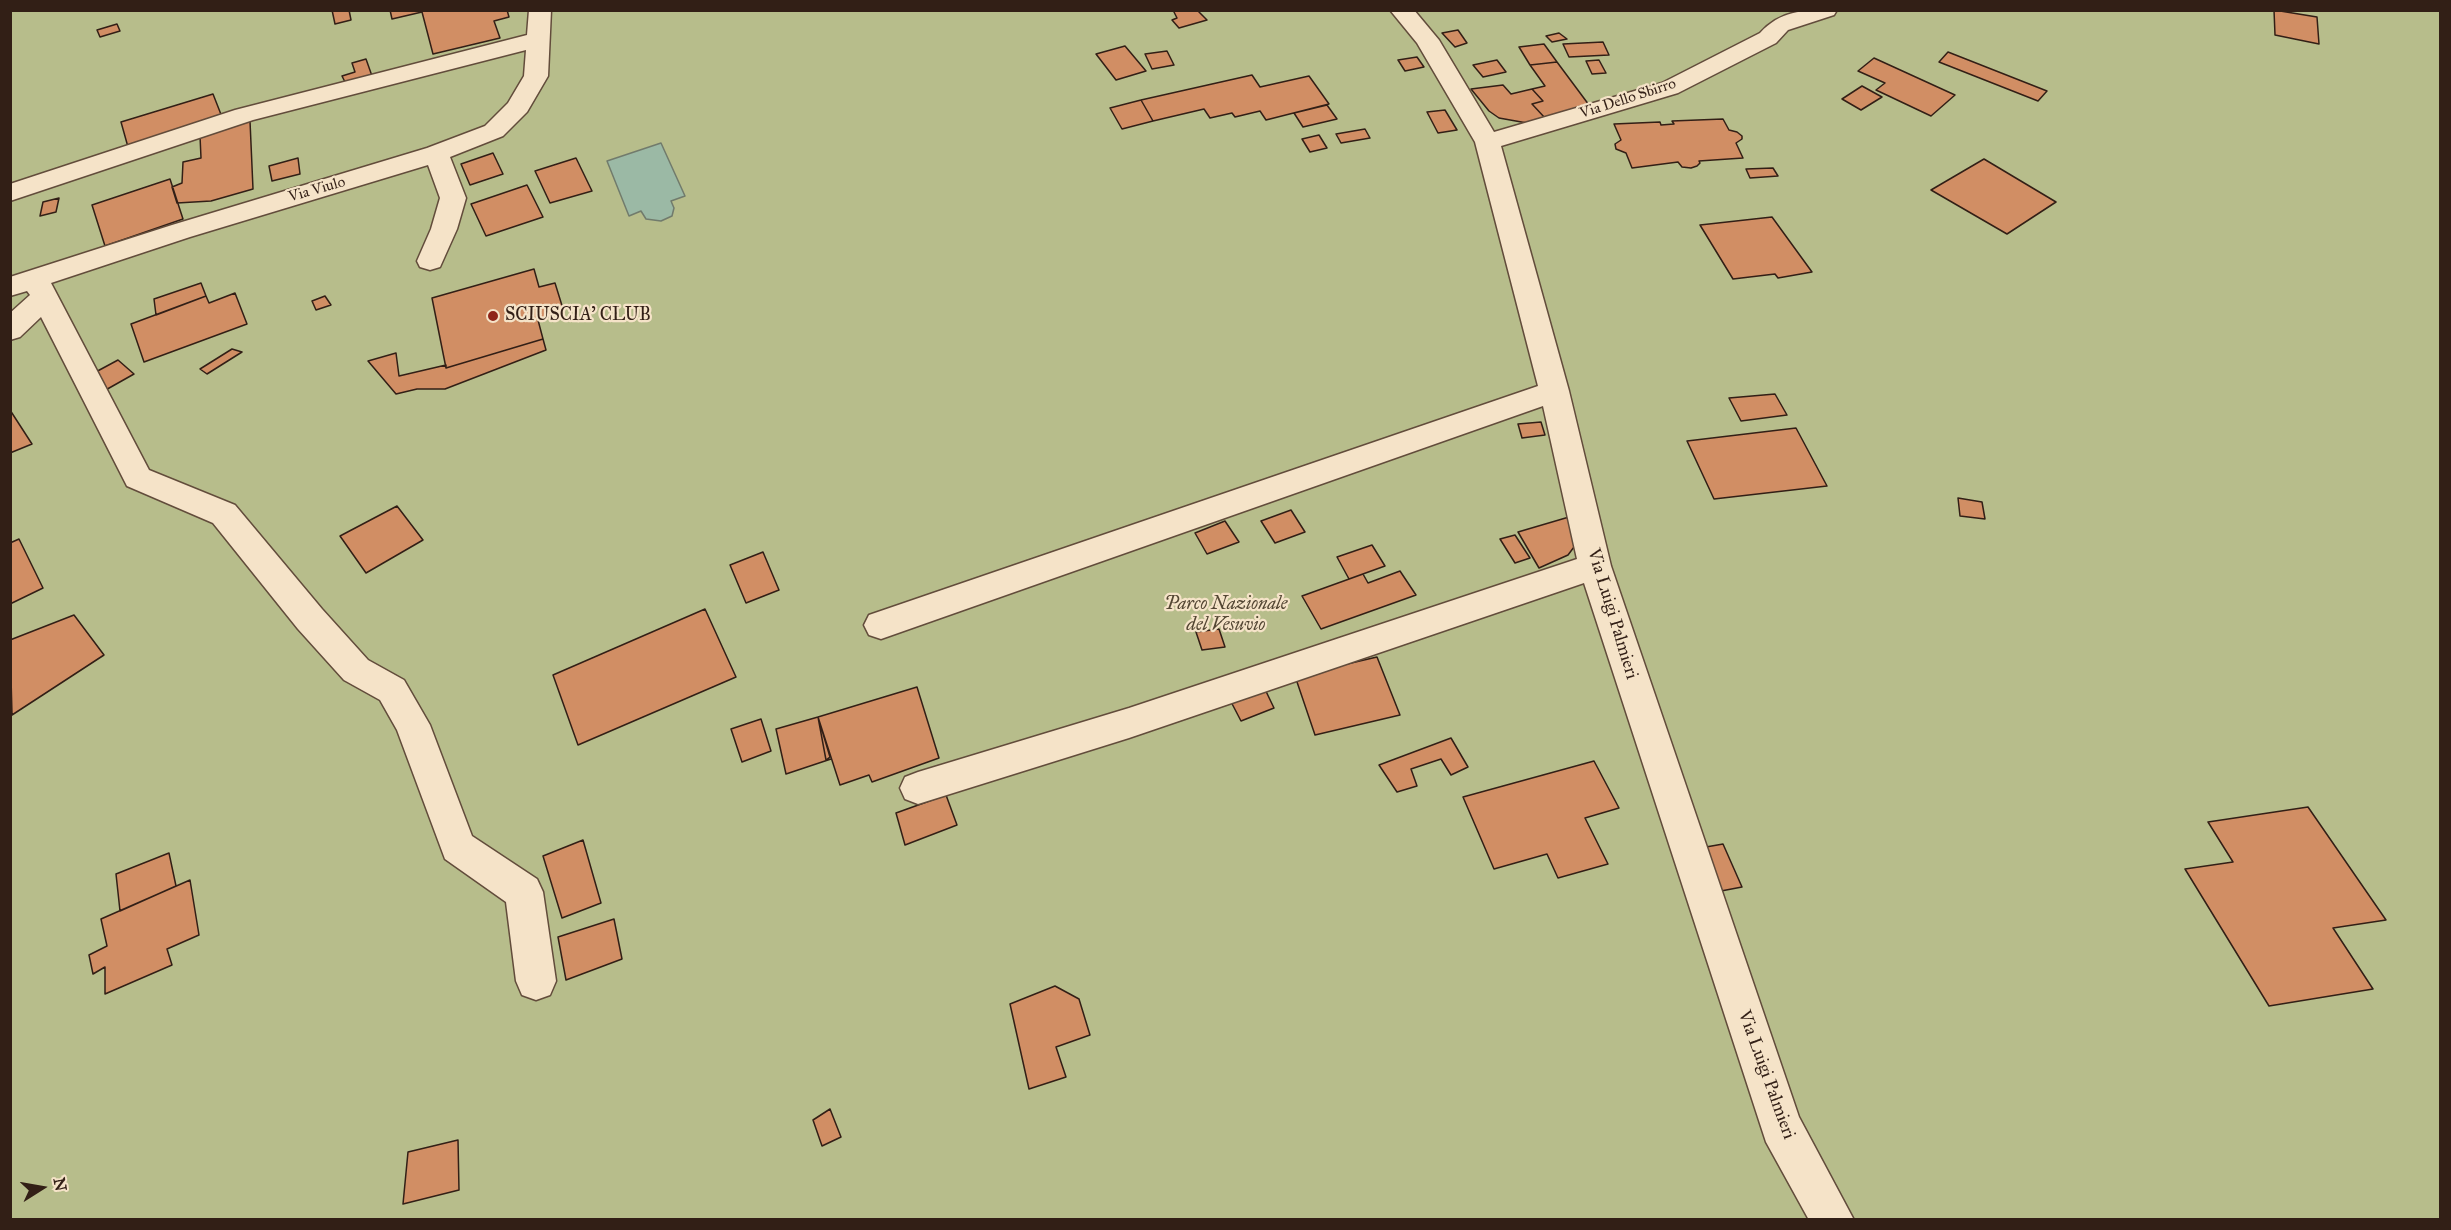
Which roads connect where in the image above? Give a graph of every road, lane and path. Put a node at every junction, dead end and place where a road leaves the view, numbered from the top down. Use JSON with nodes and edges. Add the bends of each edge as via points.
{"nodes":[{"id":1,"x":540,"y":10,"type":"edge"},
{"id":2,"x":1401,"y":10,"type":"edge"},
{"id":3,"x":1826,"y":10,"type":"edge"},
{"id":4,"x":540,"y":39,"type":"junction"},
{"id":5,"x":1487,"y":142,"type":"junction"},
{"id":6,"x":436,"y":154,"type":"junction"},
{"id":7,"x":10,"y":193,"type":"edge"},
{"id":8,"x":430,"y":261,"type":"dead end"},
{"id":9,"x":30,"y":288,"type":"edge"},
{"id":10,"x":10,"y":330,"type":"edge"},
{"id":11,"x":1554,"y":391,"type":"junction"},
{"id":12,"x":1595,"y":566,"type":"junction"},
{"id":13,"x":881,"y":625,"type":"dead end"},
{"id":14,"x":918,"y":788,"type":"dead end"},
{"id":15,"x":536,"y":981,"type":"dead end"},
{"id":16,"x":1833,"y":1220,"type":"edge"}],
"edges":[{"from":1,"to":4,"type":"street","name":"Via Viulo"},
{"from":2,"to":5,"type":"street","name":"Via Luigi Palmieri","via":[[1427,40]]},
{"from":3,"to":5,"type":"street","name":"Via Dello Sbirro","via":[[1780,25],[1768,38],[1670,88]]},
{"from":4,"to":6,"type":"street","name":"Via Viulo","via":[[536,76],[518,107],[494,130]]},
{"from":4,"to":7,"type":"street","via":[[244,115]]},
{"from":5,"to":11,"type":"street","name":"Via Luigi Palmieri"},
{"from":6,"to":8,"type":"street","via":[[453,198]]},
{"from":6,"to":9,"type":"street","name":"Via Viulo","via":[[181,231]]},
{"from":9,"to":10,"type":"street"},
{"from":9,"to":15,"type":"street","via":[[138,478],[224,514],[357,670],[392,690],[413,725],[458,847],[524,892]]},
{"from":11,"to":12,"type":"street","name":"Via Luigi Palmieri"},
{"from":11,"to":13,"type":"street"},
{"from":12,"to":14,"type":"street","via":[[1128,723]]},
{"from":12,"to":16,"type":"street","name":"Via Luigi Palmieri","via":[[1781,1127]]}]}
